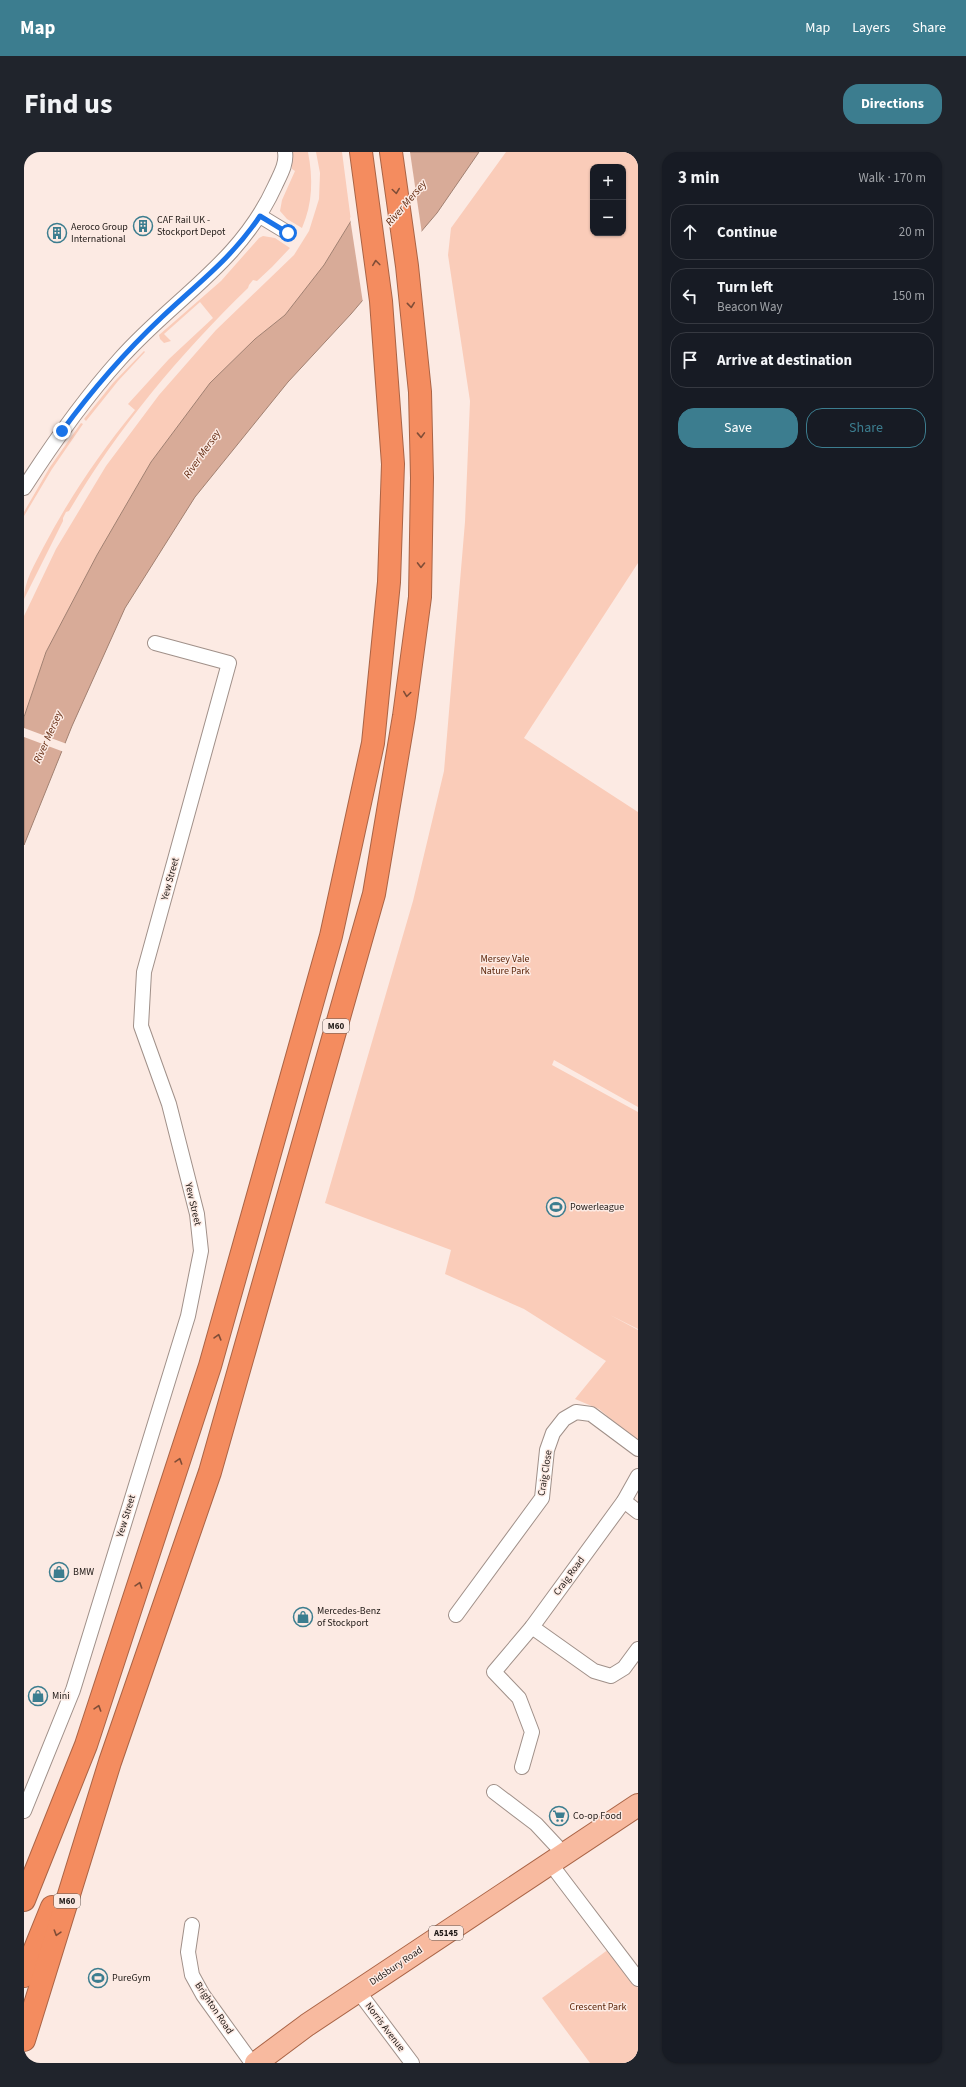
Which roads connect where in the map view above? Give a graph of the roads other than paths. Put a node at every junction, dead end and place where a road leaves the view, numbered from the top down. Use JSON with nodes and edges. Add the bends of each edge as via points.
{"nodes":[{"id":1,"x":285,"y":152,"type":"edge"},
{"id":2,"x":391,"y":152,"type":"edge"},
{"id":3,"x":362,"y":162,"type":"edge"},
{"id":4,"x":260,"y":216,"type":"junction"},
{"id":5,"x":288,"y":233,"type":"dead end"},
{"id":6,"x":24,"y":488,"type":"edge"},
{"id":7,"x":155,"y":642,"type":"dead end"},
{"id":8,"x":638,"y":1449,"type":"edge"},
{"id":9,"x":638,"y":1476,"type":"edge"},
{"id":10,"x":624,"y":1501,"type":"junction"},
{"id":11,"x":638,"y":1512,"type":"edge"},
{"id":12,"x":456,"y":1615,"type":"dead end"},
{"id":13,"x":532,"y":1627,"type":"junction"},
{"id":14,"x":638,"y":1649,"type":"edge"},
{"id":15,"x":86,"y":1745,"type":"junction"},
{"id":16,"x":110,"y":1762,"type":"junction"},
{"id":17,"x":522,"y":1766,"type":"dead end"},
{"id":18,"x":494,"y":1792,"type":"dead end"},
{"id":19,"x":638,"y":1805,"type":"edge"},
{"id":20,"x":24,"y":1811,"type":"edge"},
{"id":21,"x":557,"y":1859,"type":"junction"},
{"id":22,"x":24,"y":1875,"type":"edge"},
{"id":23,"x":24,"y":1900,"type":"edge"},
{"id":24,"x":192,"y":1925,"type":"dead end"},
{"id":25,"x":24,"y":1976,"type":"edge"},
{"id":26,"x":638,"y":1979,"type":"edge"},
{"id":27,"x":358,"y":1992,"type":"junction"},
{"id":28,"x":24,"y":2040,"type":"edge"},
{"id":29,"x":252,"y":2063,"type":"edge"},
{"id":30,"x":256,"y":2063,"type":"edge"},
{"id":31,"x":412,"y":2063,"type":"edge"}],
"edges":[{"from":1,"to":4,"type":"street","via":[[283,169]]},
{"from":2,"to":16,"type":"highway","number":"M60","one_way":true,"via":[[408,266],[420,392],[420,597],[404,716],[374,894],[210,1472]]},
{"from":15,"to":3,"type":"highway","number":"M60","one_way":true,"via":[[210,1366],[331,936],[373,743],[389,582],[393,464],[381,301]]},
{"from":4,"to":5,"type":"street"},
{"from":4,"to":6,"type":"street","via":[[220,266],[145,333],[94,389],[50,447]]},
{"from":7,"to":20,"type":"street","name":"Yew Street","via":[[229,663],[144,972],[141,1026],[169,1104],[197,1214],[201,1251],[188,1316],[73,1690]]},
{"from":8,"to":12,"type":"street","name":"Craig Close","via":[[591,1414],[576,1412],[564,1418],[553,1433],[547,1450],[542,1498]]},
{"from":9,"to":10,"type":"street","name":"Craig Road"},
{"from":10,"to":11,"type":"street"},
{"from":10,"to":13,"type":"street","name":"Craig Road"},
{"from":13,"to":14,"type":"street","via":[[594,1671],[611,1676],[624,1668]]},
{"from":13,"to":17,"type":"street","name":"Craig Road","via":[[494,1672],[520,1698],[532,1732]]},
{"from":15,"to":22,"type":"highway","number":"M60"},
{"from":15,"to":23,"type":"highway","number":"M60"},
{"from":16,"to":25,"type":"highway","number":"M60"},
{"from":16,"to":28,"type":"highway","number":"M60","one_way":true},
{"from":18,"to":21,"type":"street","via":[[536,1824]]},
{"from":19,"to":21,"type":"main road","name":"Didsbury Road","number":"A5145"},
{"from":21,"to":26,"type":"street"},
{"from":21,"to":27,"type":"main road","name":"Didsbury Road","number":"A5145"},
{"from":24,"to":29,"type":"street","name":"Brighton Road","via":[[188,1952],[196,1985]]},
{"from":27,"to":30,"type":"main road","name":"Didsbury Road","number":"A5145","via":[[307,2025]]},
{"from":27,"to":31,"type":"street","name":"Norris Avenue"}]}
